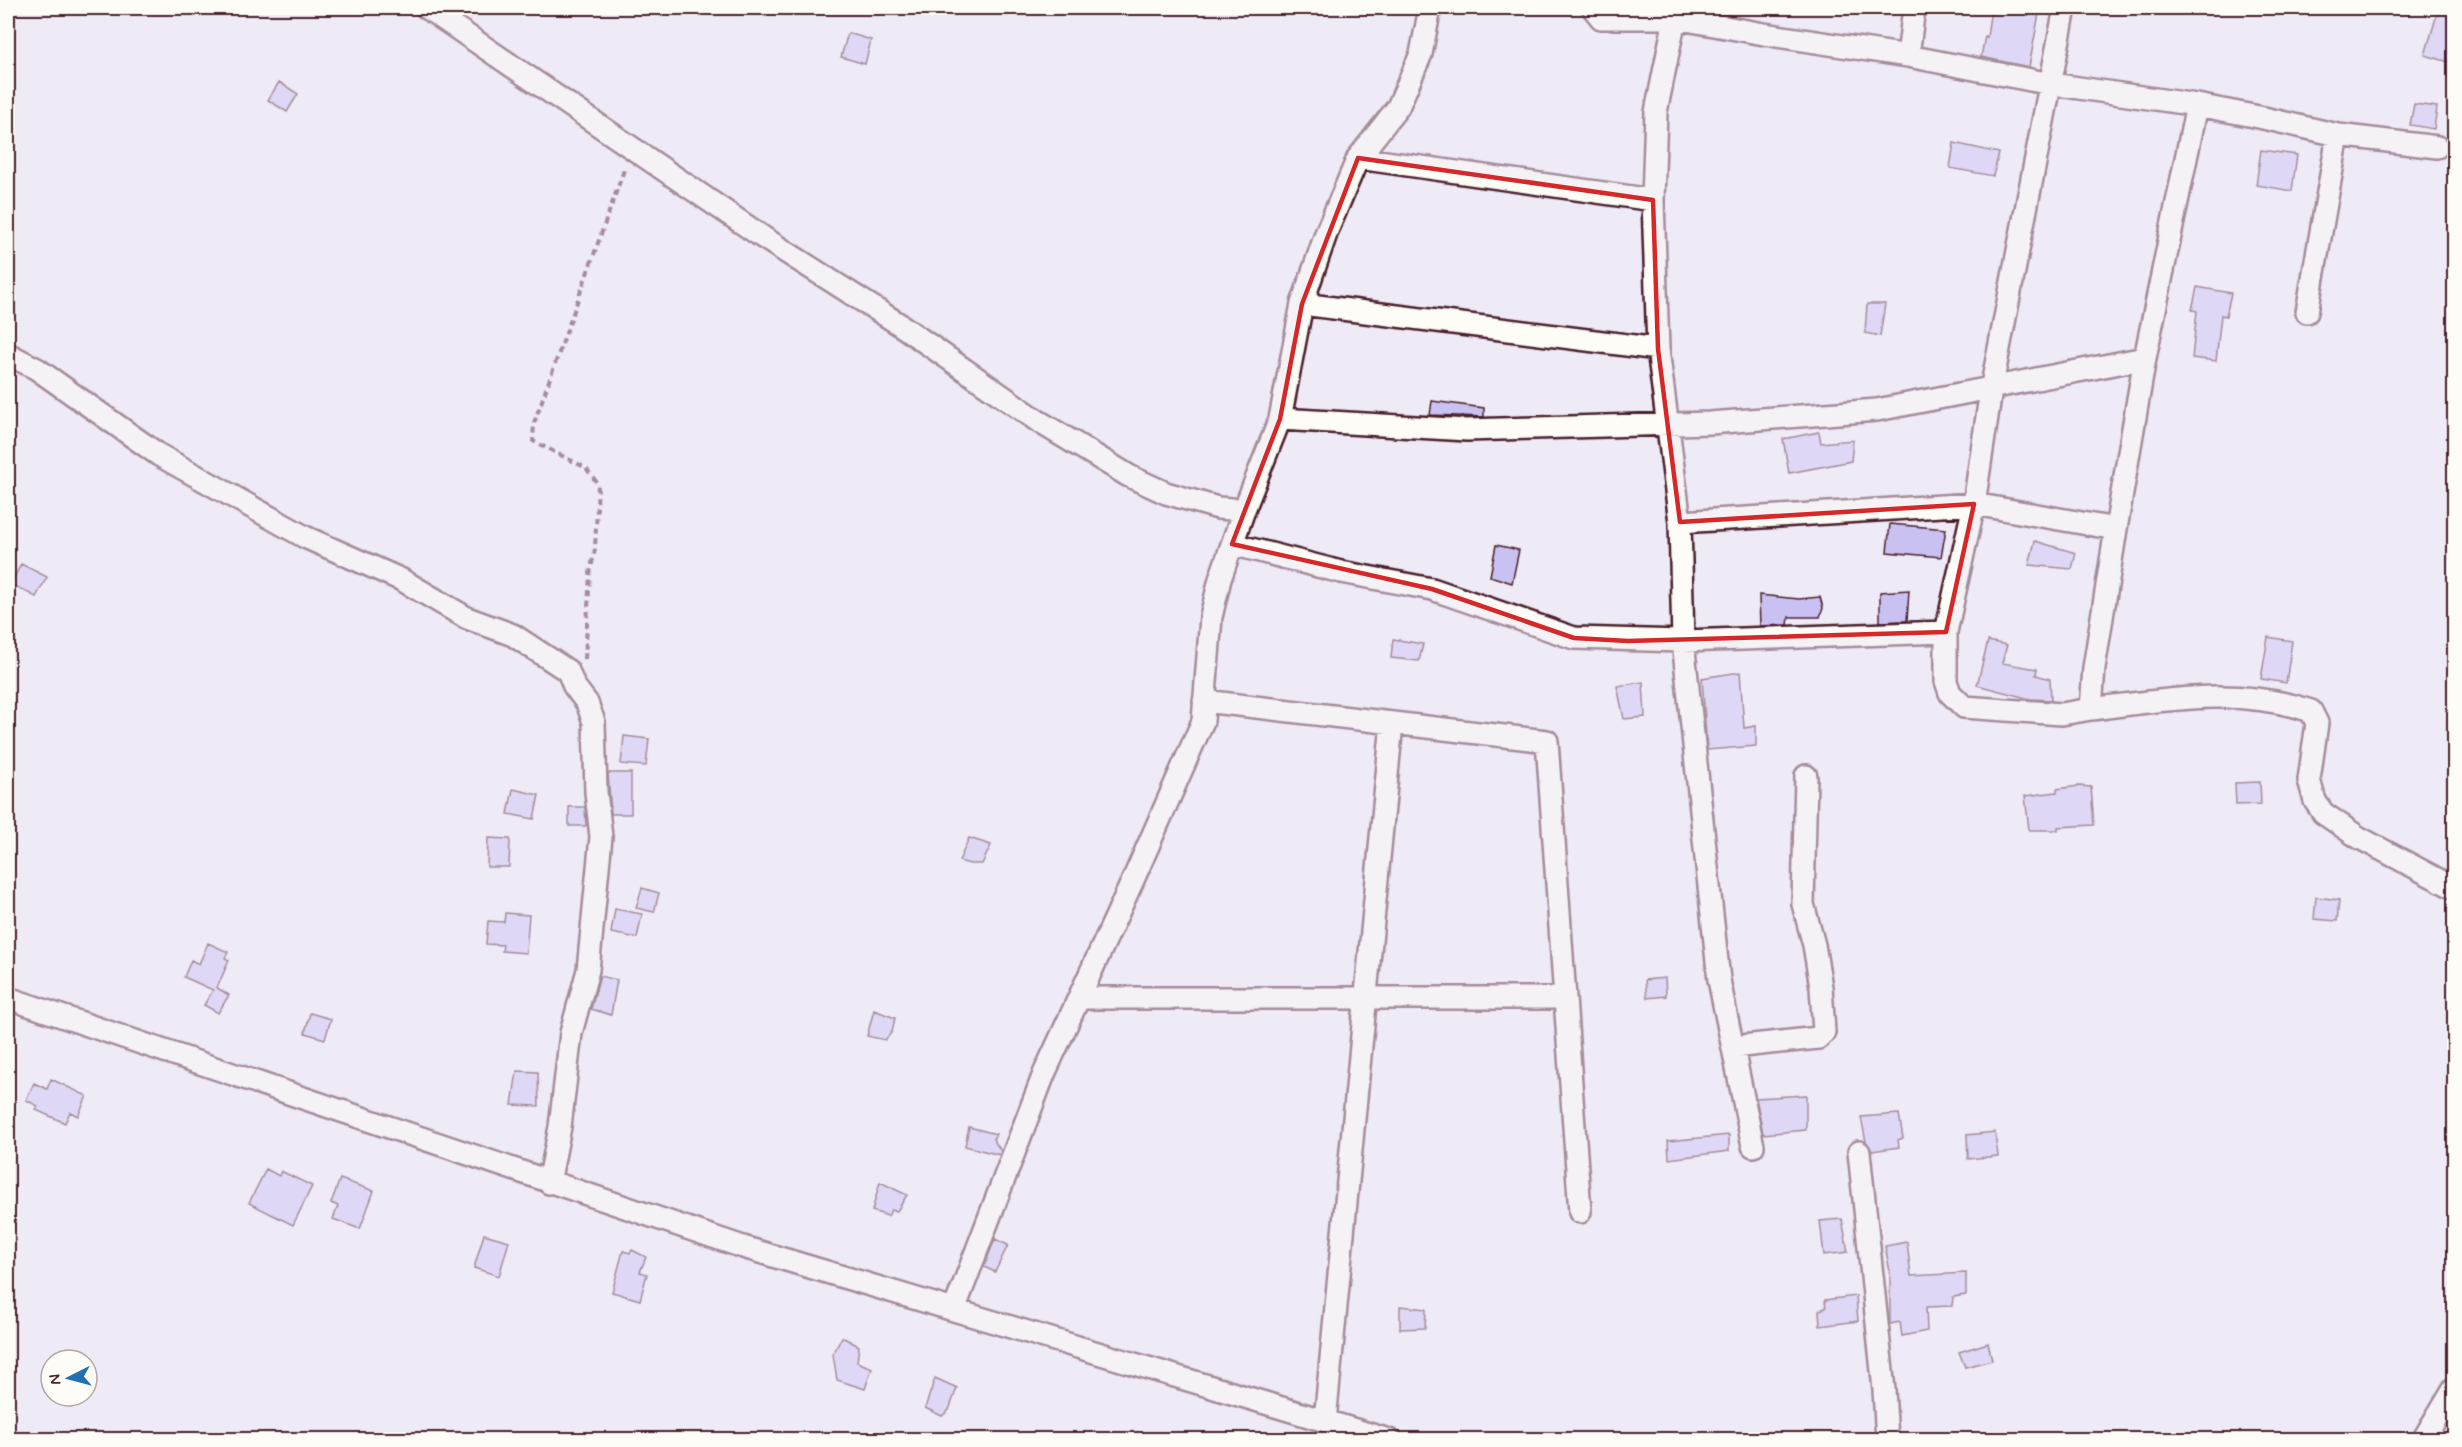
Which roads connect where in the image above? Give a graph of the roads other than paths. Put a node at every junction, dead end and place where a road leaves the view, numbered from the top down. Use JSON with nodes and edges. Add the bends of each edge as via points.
{"nodes":[{"id":1,"x":427,"y":8,"type":"edge"},
{"id":2,"x":1430,"y":8,"type":"edge"},
{"id":3,"x":1593,"y":8,"type":"edge"},
{"id":4,"x":1914,"y":8,"type":"edge"},
{"id":5,"x":2065,"y":8,"type":"edge"},
{"id":6,"x":1675,"y":18,"type":"junction"},
{"id":7,"x":1908,"y":56,"type":"junction"},
{"id":8,"x":2051,"y":84,"type":"junction"},
{"id":9,"x":2197,"y":105,"type":"junction"},
{"id":10,"x":2338,"y":135,"type":"junction"},
{"id":11,"x":2437,"y":147,"type":"dead end"},
{"id":12,"x":1358,"y":158,"type":"junction"},
{"id":13,"x":1653,"y":201,"type":"junction"},
{"id":14,"x":1302,"y":304,"type":"junction"},
{"id":15,"x":2307,"y":312,"type":"dead end"},
{"id":16,"x":1658,"y":349,"type":"junction"},
{"id":17,"x":8,"y":354,"type":"edge"},
{"id":18,"x":2145,"y":358,"type":"junction"},
{"id":19,"x":1991,"y":390,"type":"junction"},
{"id":20,"x":1280,"y":419,"type":"junction"},
{"id":21,"x":1668,"y":424,"type":"junction"},
{"id":22,"x":1974,"y":504,"type":"junction"},
{"id":23,"x":1244,"y":510,"type":"junction"},
{"id":24,"x":1680,"y":522,"type":"junction"},
{"id":25,"x":2116,"y":529,"type":"junction"},
{"id":26,"x":1232,"y":544,"type":"junction"},
{"id":27,"x":1946,"y":632,"type":"junction"},
{"id":28,"x":1683,"y":641,"type":"junction"},
{"id":29,"x":1204,"y":701,"type":"junction"},
{"id":30,"x":2091,"y":709,"type":"junction"},
{"id":31,"x":1392,"y":723,"type":"junction"},
{"id":32,"x":1806,"y":776,"type":"dead end"},
{"id":33,"x":2454,"y":888,"type":"edge"},
{"id":34,"x":8,"y":998,"type":"edge"},
{"id":35,"x":1080,"y":998,"type":"junction"},
{"id":36,"x":1366,"y":998,"type":"junction"},
{"id":37,"x":1565,"y":998,"type":"junction"},
{"id":38,"x":1733,"y":1047,"type":"junction"},
{"id":39,"x":1753,"y":1146,"type":"dead end"},
{"id":40,"x":1859,"y":1152,"type":"dead end"},
{"id":41,"x":549,"y":1183,"type":"junction"},
{"id":42,"x":1580,"y":1212,"type":"dead end"},
{"id":43,"x":954,"y":1310,"type":"junction"},
{"id":44,"x":2454,"y":1388,"type":"edge"},
{"id":45,"x":1325,"y":1421,"type":"junction"},
{"id":46,"x":1389,"y":1440,"type":"edge"},
{"id":47,"x":1887,"y":1440,"type":"edge"},
{"id":48,"x":2423,"y":1440,"type":"edge"}],
"edges":[{"from":1,"to":23,"type":"street","via":[[1038,421],[1129,476],[1166,493],[1218,508]]},
{"from":2,"to":12,"type":"street","via":[[1421,54],[1398,107]]},
{"from":3,"to":6,"type":"street","via":[[1601,18]]},
{"from":4,"to":7,"type":"street"},
{"from":5,"to":8,"type":"street"},
{"from":6,"to":7,"type":"street"},
{"from":6,"to":13,"type":"street","via":[[1656,112]]},
{"from":7,"to":8,"type":"street"},
{"from":8,"to":9,"type":"street"},
{"from":8,"to":19,"type":"street"},
{"from":9,"to":10,"type":"street"},
{"from":9,"to":18,"type":"street"},
{"from":10,"to":11,"type":"street"},
{"from":10,"to":15,"type":"street"},
{"from":12,"to":13,"type":"street"},
{"from":12,"to":14,"type":"street"},
{"from":13,"to":16,"type":"street"},
{"from":14,"to":16,"type":"street"},
{"from":14,"to":20,"type":"street"},
{"from":16,"to":21,"type":"street"},
{"from":17,"to":41,"type":"street","via":[[37,369],[159,454],[305,537],[402,580],[467,618],[513,635],[568,671],[594,722],[601,837],[588,970],[571,1033]]},
{"from":18,"to":19,"type":"street"},
{"from":18,"to":25,"type":"street"},
{"from":19,"to":21,"type":"street","via":[[1877,410]]},
{"from":19,"to":22,"type":"street"},
{"from":20,"to":21,"type":"street","via":[[1467,430]]},
{"from":20,"to":23,"type":"street"},
{"from":21,"to":24,"type":"street"},
{"from":22,"to":24,"type":"street"},
{"from":22,"to":25,"type":"street"},
{"from":22,"to":27,"type":"street"},
{"from":23,"to":26,"type":"street"},
{"from":24,"to":28,"type":"street"},
{"from":25,"to":30,"type":"street"},
{"from":26,"to":28,"type":"street","via":[[1341,572],[1432,589],[1574,638]]},
{"from":26,"to":29,"type":"street","via":[[1211,617]]},
{"from":27,"to":28,"type":"street"},
{"from":27,"to":30,"type":"street","via":[[1946,681],[1950,693],[1964,707],[2062,714]]},
{"from":28,"to":38,"type":"street","via":[[1719,980]]},
{"from":29,"to":31,"type":"street"},
{"from":29,"to":35,"type":"street","via":[[1203,721]]},
{"from":30,"to":33,"type":"street","via":[[2204,695],[2250,697],[2311,711],[2317,723],[2309,780],[2323,813],[2358,837]]},
{"from":31,"to":36,"type":"street"},
{"from":31,"to":37,"type":"street","via":[[1547,741]]},
{"from":32,"to":38,"type":"street","via":[[1803,904],[1821,987],[1824,1032],[1818,1038]]},
{"from":34,"to":41,"type":"street"},
{"from":35,"to":36,"type":"street"},
{"from":35,"to":43,"type":"street","via":[[1044,1074]]},
{"from":36,"to":37,"type":"street"},
{"from":36,"to":45,"type":"street"},
{"from":37,"to":42,"type":"street"},
{"from":38,"to":39,"type":"street"},
{"from":40,"to":47,"type":"street"},
{"from":41,"to":43,"type":"street","via":[[743,1247]]},
{"from":43,"to":45,"type":"street"},
{"from":44,"to":48,"type":"street"},
{"from":45,"to":46,"type":"street"}]}
